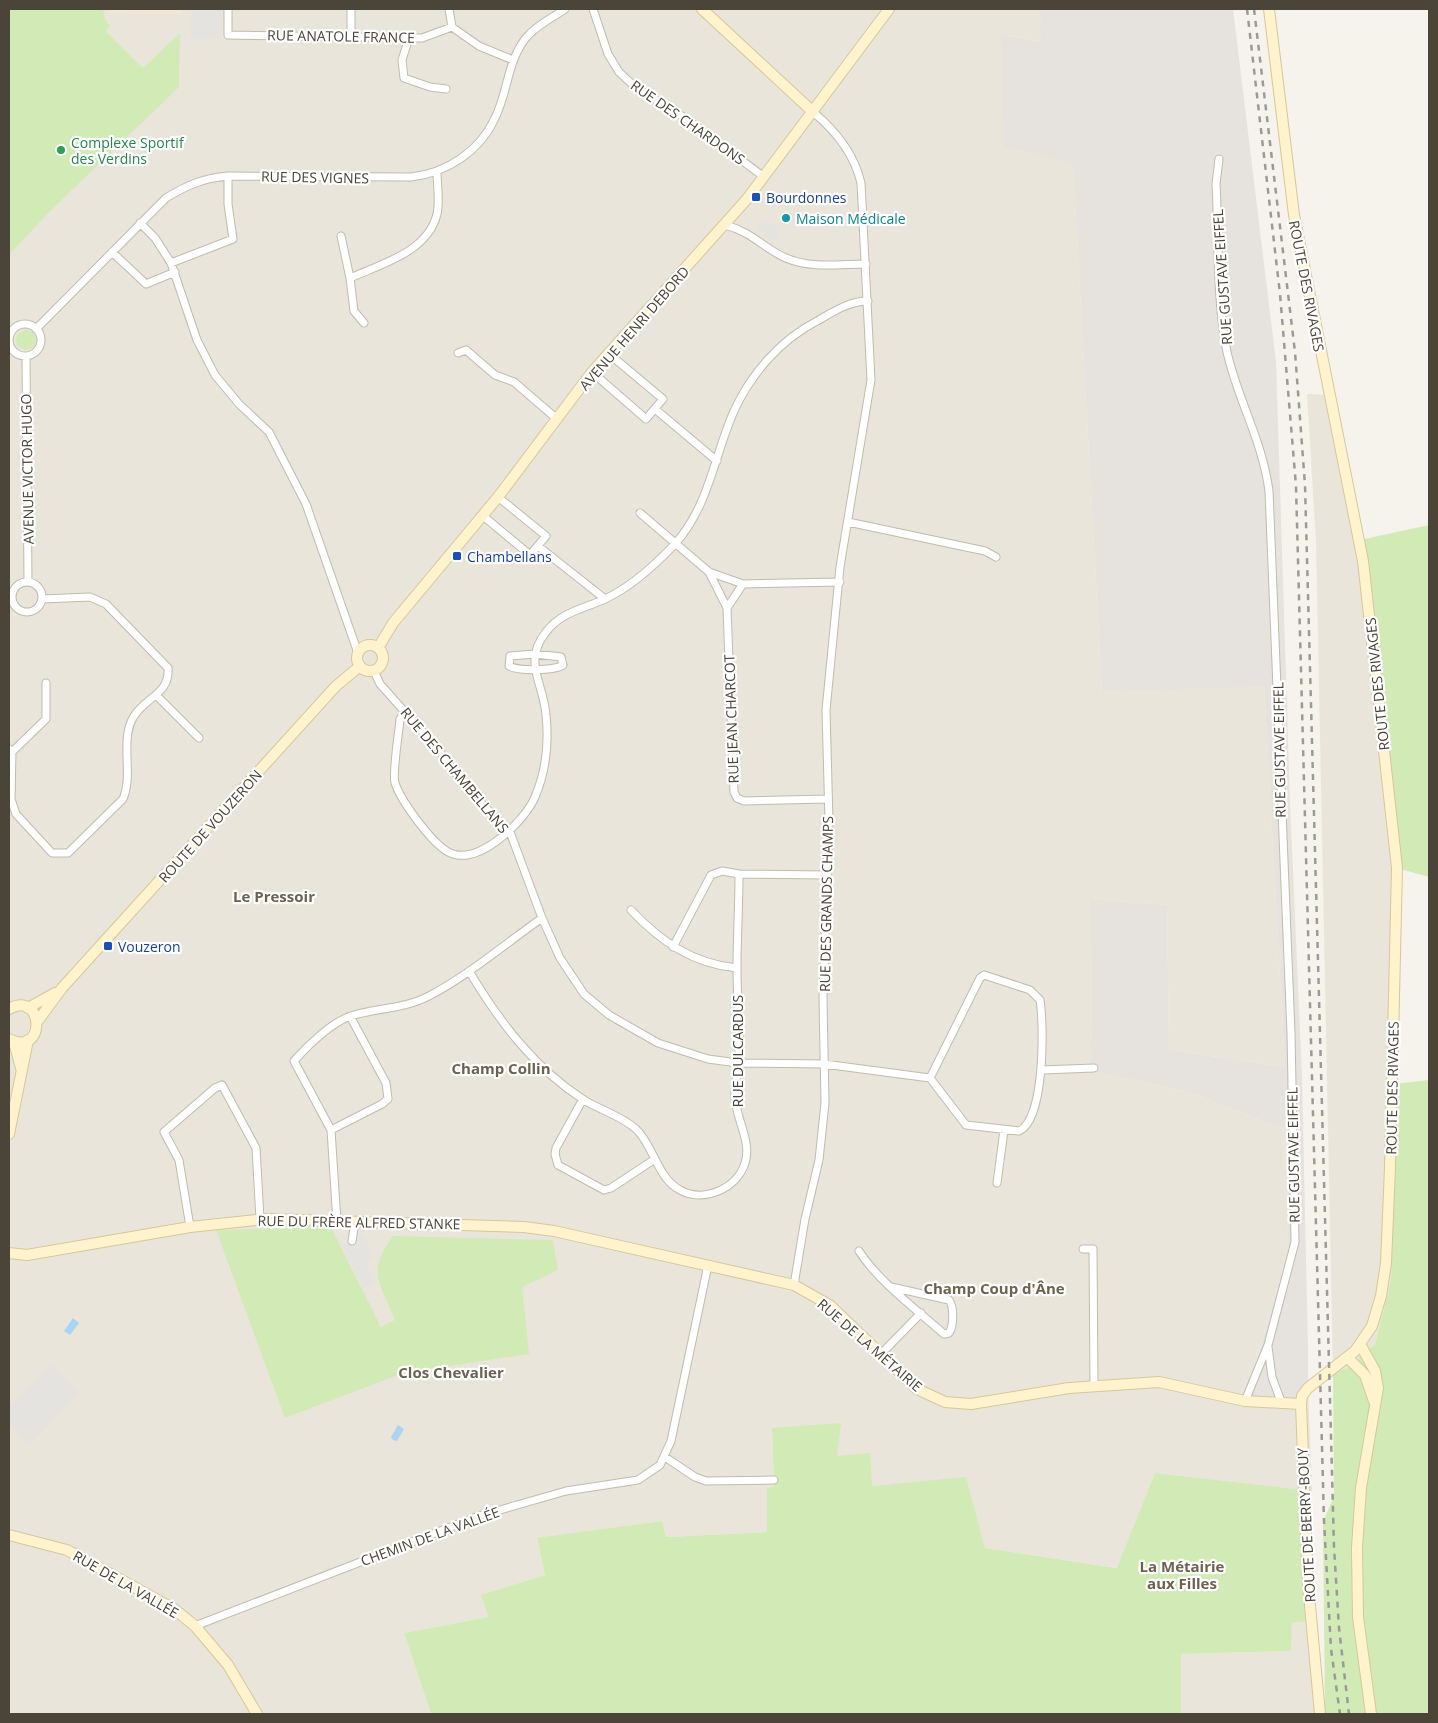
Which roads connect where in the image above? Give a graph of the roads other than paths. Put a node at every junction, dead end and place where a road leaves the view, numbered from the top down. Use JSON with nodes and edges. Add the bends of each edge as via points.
{"nodes":[{"id":1,"x":228,"y":9,"type":"edge"},
{"id":2,"x":351,"y":9,"type":"edge"},
{"id":3,"x":449,"y":9,"type":"edge"},
{"id":4,"x":565,"y":9,"type":"edge"},
{"id":5,"x":593,"y":9,"type":"edge"},
{"id":6,"x":702,"y":9,"type":"edge"},
{"id":7,"x":889,"y":9,"type":"edge"},
{"id":8,"x":1269,"y":9,"type":"edge"},
{"id":9,"x":452,"y":28,"type":"junction"},
{"id":10,"x":351,"y":36,"type":"junction"},
{"id":11,"x":409,"y":38,"type":"junction"},
{"id":12,"x":513,"y":60,"type":"junction"},
{"id":13,"x":446,"y":89,"type":"dead end"},
{"id":14,"x":813,"y":112,"type":"junction"},
{"id":15,"x":1219,"y":159,"type":"dead end"},
{"id":16,"x":437,"y":172,"type":"junction"},
{"id":17,"x":228,"y":176,"type":"junction"},
{"id":18,"x":764,"y":177,"type":"junction"},
{"id":19,"x":140,"y":223,"type":"junction"},
{"id":20,"x":725,"y":225,"type":"junction"},
{"id":21,"x":341,"y":236,"type":"dead end"},
{"id":22,"x":112,"y":252,"type":"junction"},
{"id":23,"x":171,"y":263,"type":"junction"},
{"id":24,"x":866,"y":264,"type":"junction"},
{"id":25,"x":174,"y":272,"type":"junction"},
{"id":26,"x":350,"y":278,"type":"junction"},
{"id":27,"x":868,"y":301,"type":"junction"},
{"id":28,"x":364,"y":323,"type":"dead end"},
{"id":29,"x":11,"y":327,"type":"edge"},
{"id":30,"x":36,"y":330,"type":"junction"},
{"id":31,"x":458,"y":353,"type":"dead end"},
{"id":32,"x":608,"y":353,"type":"junction"},
{"id":33,"x":26,"y":356,"type":"junction"},
{"id":34,"x":592,"y":372,"type":"junction"},
{"id":35,"x":655,"y":409,"type":"junction"},
{"id":36,"x":557,"y":419,"type":"junction"},
{"id":37,"x":717,"y":461,"type":"junction"},
{"id":38,"x":498,"y":497,"type":"junction"},
{"id":39,"x":640,"y":513,"type":"dead end"},
{"id":40,"x":482,"y":515,"type":"junction"},
{"id":41,"x":848,"y":522,"type":"junction"},
{"id":42,"x":675,"y":544,"type":"junction"},
{"id":43,"x":538,"y":546,"type":"junction"},
{"id":44,"x":996,"y":557,"type":"dead end"},
{"id":45,"x":709,"y":572,"type":"junction"},
{"id":46,"x":28,"y":582,"type":"junction"},
{"id":47,"x":840,"y":582,"type":"junction"},
{"id":48,"x":743,"y":584,"type":"junction"},
{"id":49,"x":10,"y":597,"type":"edge"},
{"id":50,"x":42,"y":599,"type":"junction"},
{"id":51,"x":605,"y":599,"type":"junction"},
{"id":52,"x":12,"y":608,"type":"edge"},
{"id":53,"x":727,"y":608,"type":"junction"},
{"id":54,"x":378,"y":648,"type":"junction"},
{"id":55,"x":358,"y":653,"type":"junction"},
{"id":56,"x":535,"y":654,"type":"junction"},
{"id":57,"x":360,"y":666,"type":"junction"},
{"id":58,"x":534,"y":670,"type":"junction"},
{"id":59,"x":374,"y":671,"type":"junction"},
{"id":60,"x":46,"y":683,"type":"dead end"},
{"id":61,"x":156,"y":695,"type":"junction"},
{"id":62,"x":406,"y":711,"type":"junction"},
{"id":63,"x":199,"y":738,"type":"dead end"},
{"id":64,"x":10,"y":750,"type":"edge"},
{"id":65,"x":827,"y":799,"type":"junction"},
{"id":66,"x":510,"y":832,"type":"junction"},
{"id":67,"x":740,"y":874,"type":"junction"},
{"id":68,"x":827,"y":875,"type":"junction"},
{"id":69,"x":630,"y":910,"type":"dead end"},
{"id":70,"x":542,"y":918,"type":"junction"},
{"id":71,"x":673,"y":947,"type":"junction"},
{"id":72,"x":737,"y":968,"type":"junction"},
{"id":73,"x":469,"y":971,"type":"junction"},
{"id":74,"x":62,"y":988,"type":"junction"},
{"id":75,"x":11,"y":1006,"type":"edge"},
{"id":76,"x":28,"y":1008,"type":"junction"},
{"id":77,"x":350,"y":1016,"type":"junction"},
{"id":78,"x":37,"y":1022,"type":"junction"},
{"id":79,"x":12,"y":1040,"type":"edge"},
{"id":80,"x":28,"y":1040,"type":"junction"},
{"id":81,"x":738,"y":1063,"type":"junction"},
{"id":82,"x":824,"y":1064,"type":"junction"},
{"id":83,"x":1094,"y":1068,"type":"dead end"},
{"id":84,"x":21,"y":1069,"type":"junction"},
{"id":85,"x":1042,"y":1070,"type":"junction"},
{"id":86,"x":930,"y":1078,"type":"junction"},
{"id":87,"x":583,"y":1099,"type":"junction"},
{"id":88,"x":331,"y":1130,"type":"junction"},
{"id":89,"x":1004,"y":1130,"type":"junction"},
{"id":90,"x":9,"y":1134,"type":"edge"},
{"id":91,"x":655,"y":1159,"type":"junction"},
{"id":92,"x":997,"y":1183,"type":"dead end"},
{"id":93,"x":260,"y":1220,"type":"junction"},
{"id":94,"x":337,"y":1222,"type":"junction"},
{"id":95,"x":355,"y":1222,"type":"junction"},
{"id":96,"x":190,"y":1227,"type":"junction"},
{"id":97,"x":352,"y":1241,"type":"dead end"},
{"id":98,"x":1083,"y":1249,"type":"dead end"},
{"id":99,"x":860,"y":1251,"type":"dead end"},
{"id":100,"x":9,"y":1252,"type":"edge"},
{"id":101,"x":708,"y":1265,"type":"junction"},
{"id":102,"x":794,"y":1285,"type":"junction"},
{"id":103,"x":892,"y":1287,"type":"junction"},
{"id":104,"x":913,"y":1291,"type":"junction"},
{"id":105,"x":907,"y":1300,"type":"junction"},
{"id":106,"x":921,"y":1313,"type":"junction"},
{"id":107,"x":1268,"y":1344,"type":"junction"},
{"id":108,"x":1360,"y":1344,"type":"junction"},
{"id":109,"x":881,"y":1354,"type":"junction"},
{"id":110,"x":1348,"y":1358,"type":"junction"},
{"id":111,"x":1094,"y":1385,"type":"junction"},
{"id":112,"x":1245,"y":1401,"type":"junction"},
{"id":113,"x":1282,"y":1404,"type":"junction"},
{"id":114,"x":1301,"y":1404,"type":"junction"},
{"id":115,"x":1375,"y":1407,"type":"junction"},
{"id":116,"x":665,"y":1458,"type":"junction"},
{"id":117,"x":774,"y":1480,"type":"dead end"},
{"id":118,"x":9,"y":1535,"type":"edge"},
{"id":119,"x":195,"y":1626,"type":"junction"},
{"id":120,"x":257,"y":1714,"type":"edge"},
{"id":121,"x":1320,"y":1714,"type":"edge"},
{"id":122,"x":1370,"y":1714,"type":"edge"}],
"edges":[{"from":1,"to":10,"type":"street","name":"RUE ANATOLE FRANCE","via":[[228,35]]},
{"from":2,"to":10,"type":"street"},
{"from":3,"to":9,"type":"street"},
{"from":4,"to":12,"type":"street","name":"RUE DES VIGNES","via":[[526,39]]},
{"from":5,"to":18,"type":"street","name":"RUE DES CHARDONS","via":[[608,54],[619,72],[634,86],[688,120]]},
{"from":6,"to":14,"type":"street"},
{"from":7,"to":14,"type":"street","name":"AVENUE HENRI DEBORD"},
{"from":8,"to":108,"type":"street","name":"ROUTE DES RIVAGES","via":[[1296,228],[1363,561],[1398,868],[1386,1263],[1377,1311]]},
{"from":9,"to":11,"type":"street","name":"RUE ANATOLE FRANCE","via":[[422,38]]},
{"from":9,"to":12,"type":"street","via":[[479,46]]},
{"from":10,"to":11,"type":"street","name":"RUE ANATOLE FRANCE"},
{"from":11,"to":13,"type":"street","via":[[402,60],[404,78]]},
{"from":12,"to":16,"type":"street","name":"RUE DES VIGNES","via":[[496,117],[484,137],[462,158]]},
{"from":14,"to":18,"type":"street","name":"AVENUE HENRI DEBORD"},
{"from":14,"to":24,"type":"street","name":"RUE DES GRANDS CHAMPS","via":[[842,141],[858,169],[863,194]]},
{"from":15,"to":107,"type":"street","name":"RUE GUSTAVE EIFFEL","via":[[1216,184],[1223,324],[1231,368],[1260,446],[1266,473],[1276,656],[1291,1033],[1295,1242]]},
{"from":16,"to":17,"type":"street","name":"RUE DES VIGNES","via":[[402,178]]},
{"from":16,"to":26,"type":"street","via":[[438,212],[426,237],[412,249]]},
{"from":17,"to":19,"type":"street","name":"RUE DES VIGNES","via":[[188,184],[166,198]]},
{"from":17,"to":23,"type":"street","via":[[233,239]]},
{"from":18,"to":20,"type":"street","name":"AVENUE HENRI DEBORD"},
{"from":19,"to":22,"type":"street","name":"RUE DES VIGNES"},
{"from":19,"to":23,"type":"street","via":[[155,238]]},
{"from":20,"to":24,"type":"street","via":[[746,233],[784,258],[796,262],[830,267]]},
{"from":20,"to":32,"type":"street","name":"AVENUE HENRI DEBORD"},
{"from":21,"to":26,"type":"street"},
{"from":22,"to":25,"type":"street","via":[[146,284]]},
{"from":22,"to":30,"type":"street","name":"RUE DES VIGNES"},
{"from":23,"to":25,"type":"street"},
{"from":24,"to":27,"type":"street","name":"RUE DES GRANDS CHAMPS"},
{"from":25,"to":55,"type":"street","via":[[203,354],[216,377],[269,432],[306,504]]},
{"from":26,"to":28,"type":"street","via":[[354,310]]},
{"from":27,"to":37,"type":"street","via":[[839,308],[810,324],[769,358],[740,398]]},
{"from":27,"to":41,"type":"street","name":"RUE DES GRANDS CHAMPS","via":[[871,380]]},
{"from":29,"to":30,"type":"street","via":[[22,325]]},
{"from":29,"to":33,"type":"street","via":[[10,345],[16,354]]},
{"from":30,"to":33,"type":"street","via":[[40,346]]},
{"from":31,"to":36,"type":"street","via":[[466,350],[496,375],[514,382]]},
{"from":32,"to":34,"type":"street","name":"AVENUE HENRI DEBORD"},
{"from":32,"to":35,"type":"street","via":[[663,398]]},
{"from":33,"to":46,"type":"street","name":"AVENUE VICTOR HUGO"},
{"from":34,"to":35,"type":"street","via":[[646,419]]},
{"from":34,"to":36,"type":"street","name":"AVENUE HENRI DEBORD"},
{"from":35,"to":37,"type":"street"},
{"from":36,"to":38,"type":"street","name":"AVENUE HENRI DEBORD"},
{"from":37,"to":42,"type":"street","via":[[706,494]]},
{"from":38,"to":40,"type":"street","name":"AVENUE HENRI DEBORD"},
{"from":38,"to":43,"type":"street","via":[[546,536]]},
{"from":39,"to":42,"type":"street","name":"RUE JEAN CHARCOT"},
{"from":40,"to":43,"type":"street","via":[[530,555]]},
{"from":40,"to":54,"type":"street","name":"AVENUE HENRI DEBORD","via":[[393,623]]},
{"from":41,"to":44,"type":"street","via":[[985,551]]},
{"from":41,"to":47,"type":"street","name":"RUE DES GRANDS CHAMPS"},
{"from":42,"to":45,"type":"street","name":"RUE JEAN CHARCOT"},
{"from":42,"to":51,"type":"street","via":[[632,584]]},
{"from":43,"to":51,"type":"street"},
{"from":45,"to":48,"type":"street","name":"RUE JEAN CHARCOT"},
{"from":45,"to":53,"type":"street","name":"RUE JEAN CHARCOT"},
{"from":46,"to":49,"type":"street","via":[[19,584]]},
{"from":46,"to":50,"type":"street","via":[[37,586]]},
{"from":47,"to":48,"type":"street","name":"RUE JEAN CHARCOT"},
{"from":47,"to":65,"type":"street","name":"RUE DES GRANDS CHAMPS","via":[[826,710]]},
{"from":48,"to":53,"type":"street"},
{"from":49,"to":52,"type":"street"},
{"from":50,"to":52,"type":"street","via":[[33,612]]},
{"from":50,"to":61,"type":"street","via":[[90,597],[106,604],[168,668],[169,679]]},
{"from":51,"to":56,"type":"street","via":[[558,619],[544,634]]},
{"from":53,"to":65,"type":"street","name":"RUE JEAN CHARCOT","via":[[734,792],[737,798],[744,801]]},
{"from":54,"to":55,"type":"street","via":[[371,644]]},
{"from":54,"to":59,"type":"street","via":[[383,660]]},
{"from":55,"to":57,"type":"street"},
{"from":56,"to":58,"type":"street"},
{"from":56,"to":58,"type":"street","via":[[513,655],[508,661],[513,668]]},
{"from":56,"to":58,"type":"street","via":[[561,657],[563,662],[559,668]]},
{"from":57,"to":59,"type":"street"},
{"from":57,"to":74,"type":"street","name":"ROUTE DE VOUZERON","via":[[336,686]]},
{"from":58,"to":66,"type":"street","via":[[546,714],[546,757],[534,800]]},
{"from":59,"to":62,"type":"street","name":"RUE DES CHAMBELLANS","via":[[380,684]]},
{"from":60,"to":64,"type":"street","via":[[46,719]]},
{"from":61,"to":63,"type":"street"},
{"from":61,"to":64,"type":"street","via":[[134,715],[129,731],[128,787],[123,799],[68,854],[52,853],[16,814],[11,799]]},
{"from":62,"to":66,"type":"street","name":"RUE DES CHAMBELLANS","via":[[467,789]]},
{"from":62,"to":66,"type":"street","via":[[400,719],[394,782],[424,828],[445,851],[454,855],[486,847]]},
{"from":65,"to":68,"type":"street","name":"RUE DES GRANDS CHAMPS"},
{"from":66,"to":70,"type":"street","name":"RUE DES CHAMBELLANS"},
{"from":67,"to":68,"type":"street"},
{"from":67,"to":71,"type":"street","via":[[722,871],[711,875]]},
{"from":67,"to":72,"type":"street","name":"RUE DULCARDUS"},
{"from":68,"to":82,"type":"street","name":"RUE DES GRANDS CHAMPS"},
{"from":69,"to":71,"type":"street","via":[[653,934]]},
{"from":70,"to":73,"type":"street"},
{"from":70,"to":81,"type":"street","name":"RUE DES CHAMBELLANS","via":[[571,976],[584,994],[609,1015],[658,1043],[708,1059]]},
{"from":71,"to":72,"type":"street","via":[[718,966]]},
{"from":72,"to":81,"type":"street","name":"RUE DULCARDUS"},
{"from":73,"to":77,"type":"street","via":[[415,1002]]},
{"from":73,"to":87,"type":"street","name":"RUE DULCARDUS","via":[[492,1010],[516,1040],[543,1068]]},
{"from":74,"to":76,"type":"street","name":"ROUTE DE VOUZERON"},
{"from":74,"to":78,"type":"street","name":"ROUTE DE VOUZERON"},
{"from":75,"to":76,"type":"street"},
{"from":76,"to":78,"type":"street"},
{"from":77,"to":88,"type":"street","via":[[329,1028],[294,1061]]},
{"from":77,"to":88,"type":"street","via":[[386,1084],[388,1099]]},
{"from":78,"to":80,"type":"street","name":"ROUTE DE VOUZERON","via":[[35,1032]]},
{"from":79,"to":80,"type":"street"},
{"from":79,"to":84,"type":"street"},
{"from":80,"to":84,"type":"street","name":"ROUTE DE VOUZERON"},
{"from":81,"to":82,"type":"street","name":"RUE DES CHAMBELLANS"},
{"from":81,"to":91,"type":"street","name":"RUE DULCARDUS","via":[[735,1098],[748,1152],[741,1173],[724,1188],[693,1195],[679,1190],[668,1180]]},
{"from":82,"to":86,"type":"street","name":"RUE DES CHAMBELLANS"},
{"from":82,"to":102,"type":"street","name":"RUE DES GRANDS CHAMPS","via":[[825,1103],[819,1160]]},
{"from":83,"to":85,"type":"street"},
{"from":84,"to":90,"type":"street","name":"ROUTE DE VOUZERON"},
{"from":85,"to":86,"type":"street","via":[[1041,1004],[1038,996],[1030,990],[984,975]]},
{"from":85,"to":89,"type":"street","via":[[1028,1123],[1019,1131]]},
{"from":86,"to":89,"type":"street","via":[[966,1125]]},
{"from":87,"to":91,"type":"street","name":"RUE DULCARDUS","via":[[637,1130]]},
{"from":87,"to":91,"type":"street","via":[[556,1148],[558,1165],[604,1190]]},
{"from":88,"to":94,"type":"street"},
{"from":89,"to":92,"type":"street"},
{"from":93,"to":94,"type":"street","name":"RUE DU FRÈRE ALFRED STANKE"},
{"from":93,"to":96,"type":"street","name":"RUE DU FRÈRE ALFRED STANKE"},
{"from":93,"to":96,"type":"street","via":[[256,1148],[222,1085],[164,1132],[179,1160]]},
{"from":94,"to":95,"type":"street","name":"RUE DU FRÈRE ALFRED STANKE"},
{"from":95,"to":97,"type":"street"},
{"from":95,"to":101,"type":"street","name":"RUE DU FRÈRE ALFRED STANKE","via":[[524,1227]]},
{"from":96,"to":100,"type":"street","name":"RUE DU FRÈRE ALFRED STANKE","via":[[26,1255]]},
{"from":98,"to":111,"type":"street","via":[[1093,1249]]},
{"from":99,"to":103,"type":"street"},
{"from":101,"to":102,"type":"street","name":"RUE DE LA MÉTAIRIE"},
{"from":101,"to":116,"type":"street","name":"CHEMIN DE LA VALLÉE"},
{"from":102,"to":109,"type":"street","name":"RUE DE LA MÉTAIRIE","via":[[831,1306]]},
{"from":103,"to":104,"type":"street"},
{"from":103,"to":105,"type":"street"},
{"from":104,"to":105,"type":"street","via":[[909,1292]]},
{"from":104,"to":106,"type":"street","via":[[949,1300],[952,1304],[952,1329],[944,1334]]},
{"from":105,"to":106,"type":"street"},
{"from":106,"to":109,"type":"street"},
{"from":107,"to":112,"type":"street","name":"RUE GUSTAVE EIFFEL"},
{"from":107,"to":113,"type":"street","name":"RUE GUSTAVE EIFFEL","via":[[1272,1377]]},
{"from":108,"to":110,"type":"street","name":"ROUTE DES RIVAGES"},
{"from":108,"to":115,"type":"street","via":[[1377,1379]]},
{"from":109,"to":111,"type":"street","name":"RUE DE LA MÉTAIRIE","via":[[917,1389],[945,1402],[971,1404]]},
{"from":110,"to":114,"type":"street","via":[[1308,1388]]},
{"from":110,"to":115,"type":"street","via":[[1369,1383]]},
{"from":111,"to":112,"type":"street","name":"RUE DE LA MÉTAIRIE","via":[[1159,1382]]},
{"from":112,"to":113,"type":"street","name":"RUE DE LA MÉTAIRIE"},
{"from":113,"to":114,"type":"street","name":"RUE DE LA MÉTAIRIE"},
{"from":114,"to":121,"type":"street","name":"ROUTE DE BERRY-BOUY","via":[[1307,1566]]},
{"from":115,"to":122,"type":"street","via":[[1361,1488],[1356,1565],[1358,1617]]},
{"from":116,"to":117,"type":"street","via":[[706,1481]]},
{"from":116,"to":119,"type":"street","name":"CHEMIN DE LA VALLÉE","via":[[638,1480],[566,1491],[479,1516]]},
{"from":118,"to":119,"type":"street","name":"RUE DE LA VALLÉE","via":[[67,1550],[174,1609]]},
{"from":119,"to":120,"type":"street","name":"RUE DE LA VALLÉE","via":[[228,1665]]}]}
